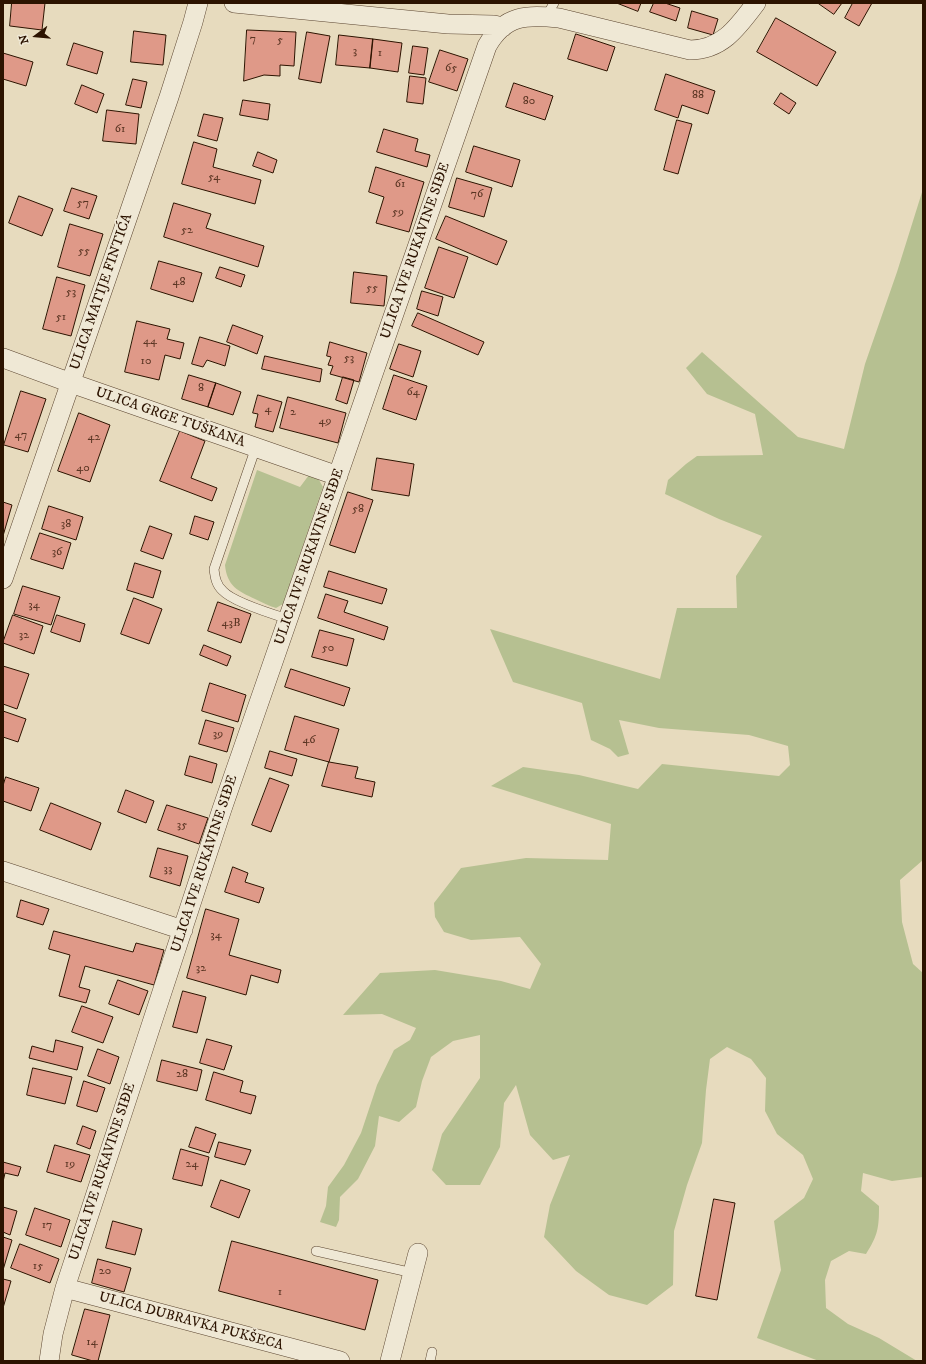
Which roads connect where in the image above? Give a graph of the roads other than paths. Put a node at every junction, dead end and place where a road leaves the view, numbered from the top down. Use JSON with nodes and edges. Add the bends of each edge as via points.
{"nodes":[{"id":1,"x":198,"y":3,"type":"edge"},
{"id":2,"x":234,"y":3,"type":"edge"},
{"id":3,"x":756,"y":3,"type":"edge"},
{"id":4,"x":550,"y":10,"type":"edge"},
{"id":5,"x":503,"y":27,"type":"junction"},
{"id":6,"x":3,"y":358,"type":"edge"},
{"id":7,"x":71,"y":383,"type":"junction"},
{"id":8,"x":256,"y":448,"type":"junction"},
{"id":9,"x":338,"y":476,"type":"junction"},
{"id":10,"x":3,"y":579,"type":"edge"},
{"id":11,"x":288,"y":619,"type":"junction"},
{"id":12,"x":3,"y":871,"type":"edge"},
{"id":13,"x":183,"y":930,"type":"junction"},
{"id":14,"x":316,"y":1251,"type":"dead end"},
{"id":15,"x":418,"y":1253,"type":"dead end"},
{"id":16,"x":413,"y":1273,"type":"junction"},
{"id":17,"x":65,"y":1288,"type":"junction"},
{"id":18,"x":49,"y":1361,"type":"edge"},
{"id":19,"x":340,"y":1361,"type":"edge"},
{"id":20,"x":390,"y":1361,"type":"edge"}],
"edges":[{"from":1,"to":7,"type":"street","name":"ULICA MATIJE FINTIĆA","via":[[169,97]]},
{"from":2,"to":5,"type":"street"},
{"from":3,"to":4,"type":"street","name":"ULICA IVE RUKAVINE SIĐE","via":[[727,37],[713,46],[698,50],[678,48],[559,18]]},
{"from":4,"to":5,"type":"street","name":"ULICA IVE RUKAVINE SIĐE","via":[[520,17]]},
{"from":5,"to":9,"type":"street","name":"ULICA IVE RUKAVINE SIĐE","via":[[496,32],[487,46]]},
{"from":6,"to":7,"type":"street","name":"ULICA GRGE TUŠKANA"},
{"from":7,"to":8,"type":"street","name":"ULICA GRGE TUŠKANA"},
{"from":7,"to":10,"type":"street","name":"ULICA MATIJE FINTIĆA"},
{"from":8,"to":9,"type":"street","name":"ULICA GRGE TUŠKANA"},
{"from":8,"to":11,"type":"lane","via":[[214,569],[215,576],[218,585],[228,596]]},
{"from":9,"to":11,"type":"street","name":"ULICA IVE RUKAVINE SIĐE"},
{"from":11,"to":13,"type":"street","name":"ULICA IVE RUKAVINE SIĐE"},
{"from":12,"to":13,"type":"street"},
{"from":13,"to":17,"type":"street","name":"ULICA IVE RUKAVINE SIĐE"},
{"from":14,"to":16,"type":"lane"},
{"from":15,"to":16,"type":"street"},
{"from":16,"to":20,"type":"street"},
{"from":17,"to":18,"type":"street","name":"ULICA IVE RUKAVINE SIĐE","via":[[52,1334]]},
{"from":17,"to":19,"type":"street","name":"ULICA DUBRAVKA PUKŠECA"}]}
